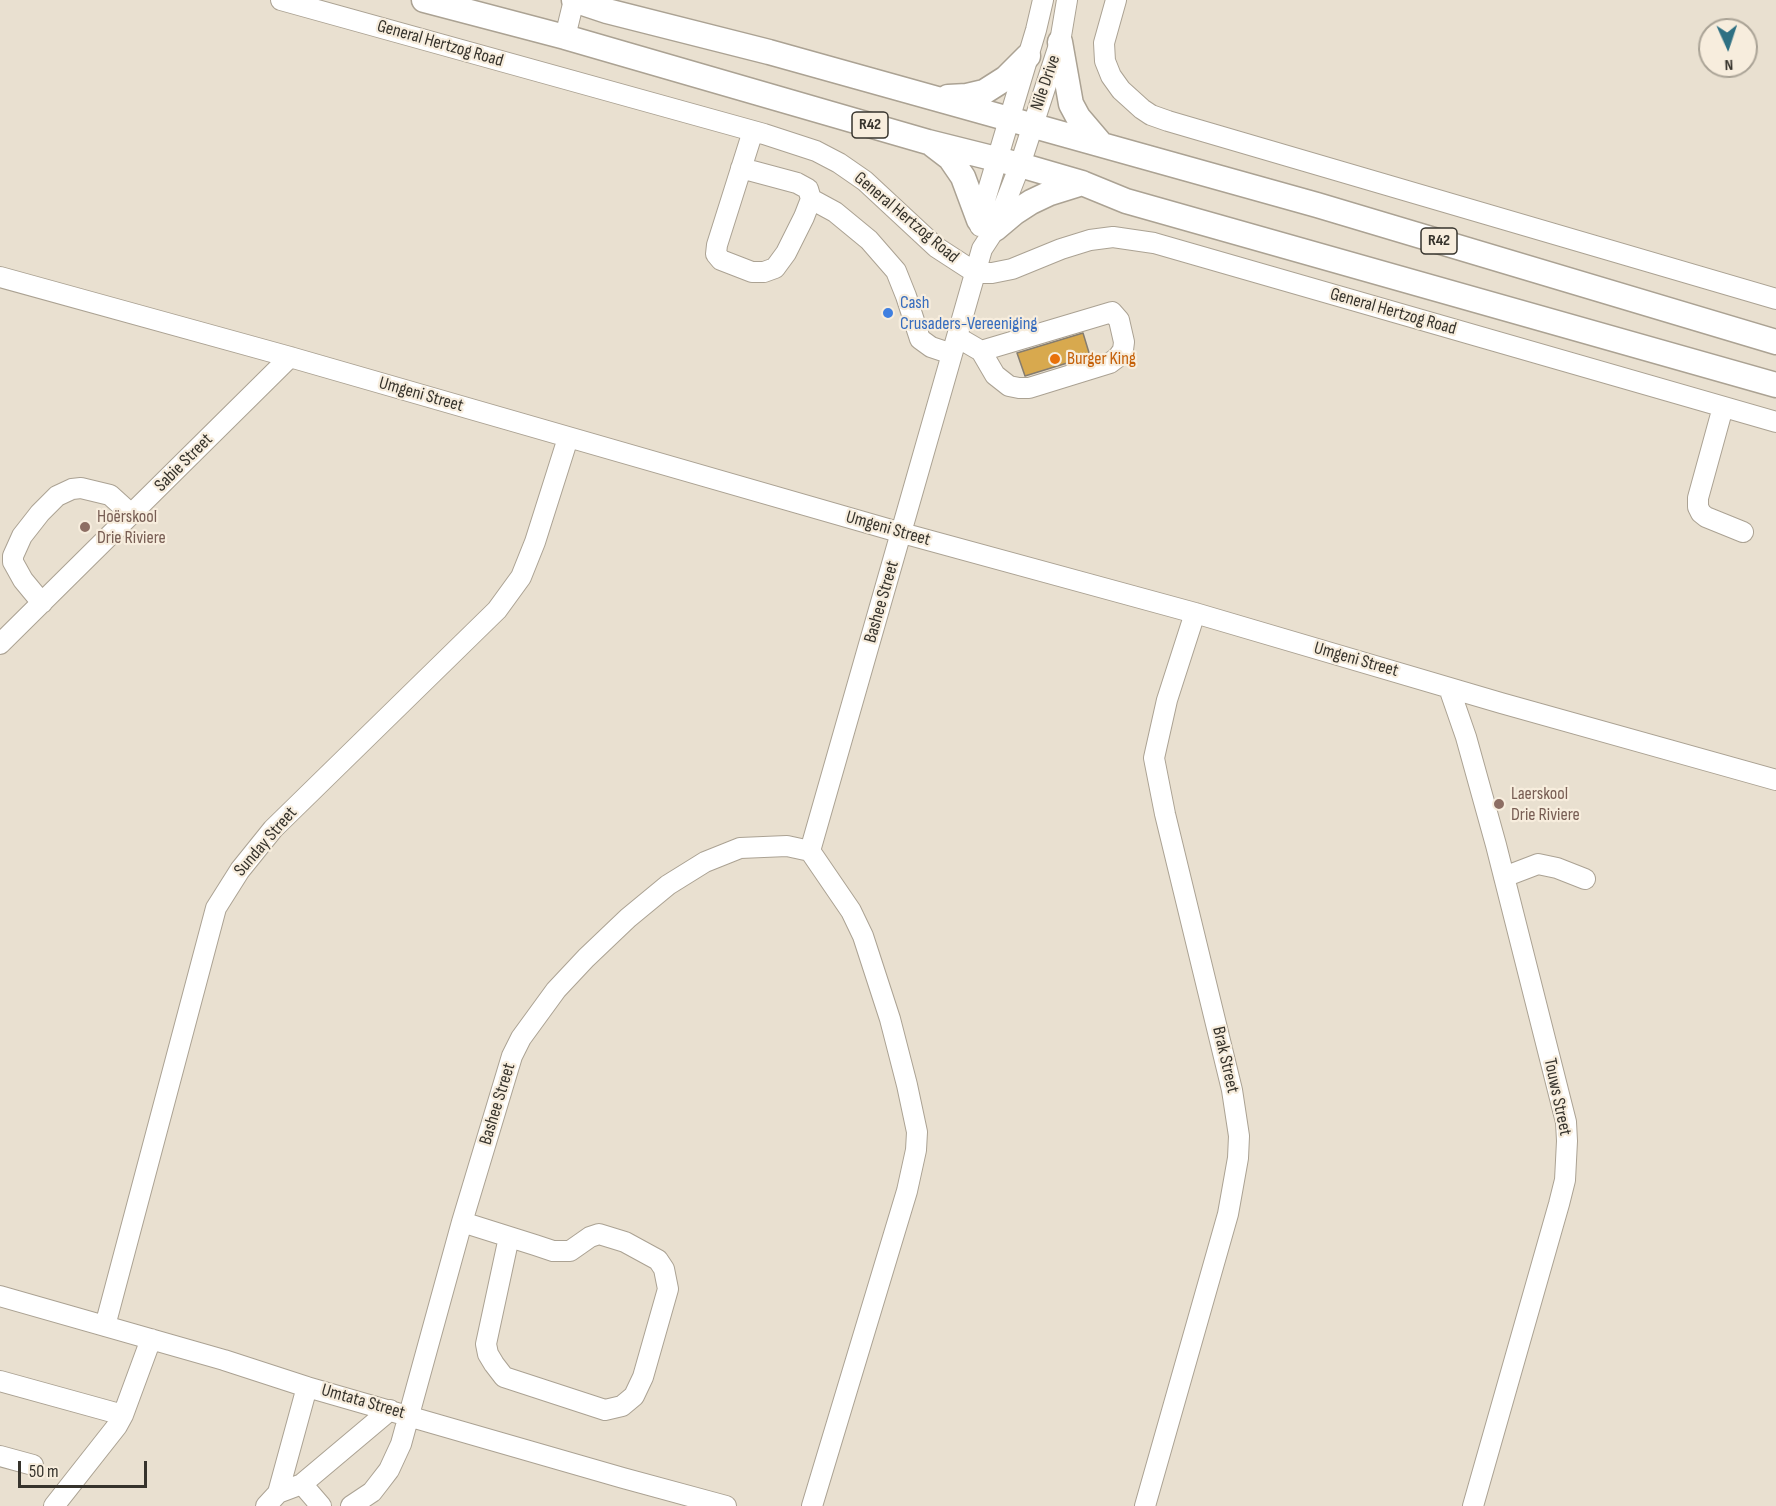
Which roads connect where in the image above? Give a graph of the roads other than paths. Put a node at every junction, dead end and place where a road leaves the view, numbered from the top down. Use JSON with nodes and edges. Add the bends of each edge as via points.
{"nodes":[{"id":1,"x":281,"y":0,"type":"edge"},
{"id":2,"x":424,"y":0,"type":"edge"},
{"id":3,"x":574,"y":0,"type":"edge"},
{"id":4,"x":1043,"y":0,"type":"edge"},
{"id":5,"x":1067,"y":0,"type":"edge"},
{"id":6,"x":1116,"y":0,"type":"edge"},
{"id":7,"x":604,"y":5,"type":"edge"},
{"id":8,"x":564,"y":37,"type":"junction"},
{"id":9,"x":1060,"y":42,"type":"junction"},
{"id":10,"x":1028,"y":56,"type":"junction"},
{"id":11,"x":930,"y":98,"type":"junction"},
{"id":12,"x":1008,"y":119,"type":"junction"},
{"id":13,"x":1031,"y":126,"type":"junction"},
{"id":14,"x":753,"y":131,"type":"junction"},
{"id":15,"x":928,"y":142,"type":"junction"},
{"id":16,"x":1101,"y":144,"type":"junction"},
{"id":17,"x":996,"y":159,"type":"junction"},
{"id":18,"x":1020,"y":165,"type":"junction"},
{"id":19,"x":741,"y":168,"type":"junction"},
{"id":20,"x":1082,"y":183,"type":"junction"},
{"id":21,"x":811,"y":199,"type":"junction"},
{"id":22,"x":985,"y":233,"type":"junction"},
{"id":23,"x":976,"y":273,"type":"junction"},
{"id":24,"x":0,"y":277,"type":"edge"},
{"id":25,"x":1776,"y":299,"type":"edge"},
{"id":26,"x":1776,"y":342,"type":"edge"},
{"id":27,"x":955,"y":345,"type":"junction"},
{"id":28,"x":981,"y":351,"type":"junction"},
{"id":29,"x":290,"y":357,"type":"junction"},
{"id":30,"x":1776,"y":385,"type":"edge"},
{"id":31,"x":1723,"y":407,"type":"junction"},
{"id":32,"x":1776,"y":422,"type":"edge"},
{"id":33,"x":568,"y":438,"type":"junction"},
{"id":34,"x":131,"y":514,"type":"junction"},
{"id":35,"x":1743,"y":532,"type":"dead end"},
{"id":36,"x":902,"y":533,"type":"junction"},
{"id":37,"x":42,"y":603,"type":"junction"},
{"id":38,"x":1195,"y":613,"type":"junction"},
{"id":39,"x":0,"y":644,"type":"edge"},
{"id":40,"x":1449,"y":688,"type":"junction"},
{"id":41,"x":1776,"y":780,"type":"edge"},
{"id":42,"x":810,"y":851,"type":"junction"},
{"id":43,"x":1504,"y":877,"type":"junction"},
{"id":44,"x":1585,"y":879,"type":"dead end"},
{"id":45,"x":462,"y":1222,"type":"junction"},
{"id":46,"x":509,"y":1237,"type":"junction"},
{"id":47,"x":0,"y":1296,"type":"edge"},
{"id":48,"x":105,"y":1326,"type":"junction"},
{"id":49,"x":151,"y":1339,"type":"junction"},
{"id":50,"x":0,"y":1381,"type":"edge"},
{"id":51,"x":307,"y":1387,"type":"junction"},
{"id":52,"x":399,"y":1412,"type":"junction"},
{"id":53,"x":123,"y":1415,"type":"junction"},
{"id":54,"x":0,"y":1456,"type":"edge"},
{"id":55,"x":33,"y":1465,"type":"dead end"},
{"id":56,"x":302,"y":1484,"type":"junction"},
{"id":57,"x":272,"y":1500,"type":"edge"},
{"id":58,"x":54,"y":1506,"type":"edge"},
{"id":59,"x":321,"y":1506,"type":"edge"},
{"id":60,"x":351,"y":1506,"type":"edge"},
{"id":61,"x":726,"y":1506,"type":"edge"},
{"id":62,"x":813,"y":1506,"type":"edge"},
{"id":63,"x":1145,"y":1506,"type":"edge"},
{"id":64,"x":1473,"y":1506,"type":"edge"}],
"edges":[{"from":1,"to":14,"type":"street","name":"General Hertzog Road"},
{"from":2,"to":8,"type":"main road","name":"General Hertzog Road","number":"R42"},
{"from":3,"to":7,"type":"main road","number":"R42"},
{"from":3,"to":8,"type":"street"},
{"from":4,"to":10,"type":"street","name":"Nile Drive"},
{"from":5,"to":9,"type":"street","name":"Nile Drive"},
{"from":6,"to":25,"type":"street","via":[[1104,43],[1105,61],[1121,90],[1151,115]]},
{"from":7,"to":11,"type":"main road","number":"R42"},
{"from":8,"to":15,"type":"main road","name":"General Hertzog Road","number":"R42"},
{"from":9,"to":13,"type":"street","name":"Nile Drive"},
{"from":9,"to":16,"type":"main road","via":[[1071,104]]},
{"from":10,"to":11,"type":"main road","via":[[1006,78],[984,92]]},
{"from":10,"to":12,"type":"street","name":"Nile Drive"},
{"from":11,"to":12,"type":"main road","number":"R42"},
{"from":12,"to":13,"type":"main road","number":"R42"},
{"from":12,"to":17,"type":"street","name":"Nile Drive"},
{"from":13,"to":16,"type":"main road","number":"R42"},
{"from":13,"to":18,"type":"street","name":"Nile Drive"},
{"from":14,"to":19,"type":"street"},
{"from":14,"to":23,"type":"street","name":"General Hertzog Road","via":[[816,151],[839,163],[865,181],[936,247]]},
{"from":15,"to":17,"type":"main road","name":"General Hertzog Road","number":"R42"},
{"from":15,"to":22,"type":"main road","via":[[959,170]]},
{"from":16,"to":26,"type":"main road","number":"R42"},
{"from":17,"to":18,"type":"main road","name":"General Hertzog Road","number":"R42"},
{"from":17,"to":22,"type":"street","name":"Bashee Street"},
{"from":18,"to":20,"type":"main road","name":"General Hertzog Road","number":"R42"},
{"from":18,"to":22,"type":"street","name":"Bashee Street"},
{"from":19,"to":21,"type":"street","via":[[797,183],[808,189]]},
{"from":19,"to":21,"type":"street","via":[[717,245],[716,254],[721,260],[752,272],[775,268]]},
{"from":20,"to":22,"type":"main road","via":[[1037,199]]},
{"from":20,"to":30,"type":"main road","name":"General Hertzog Road","number":"R42","via":[[1126,201]]},
{"from":21,"to":27,"type":"street","via":[[835,212],[869,240],[896,271],[921,339],[931,347]]},
{"from":22,"to":23,"type":"street","name":"Bashee Street"},
{"from":23,"to":27,"type":"street","name":"Bashee Street"},
{"from":23,"to":31,"type":"street","name":"General Hertzog Road","via":[[1012,269],[1090,240],[1113,237],[1154,243]]},
{"from":24,"to":29,"type":"street","name":"Umgeni Street"},
{"from":27,"to":28,"type":"street"},
{"from":27,"to":36,"type":"street","name":"Bashee Street"},
{"from":28,"to":28,"type":"street","via":[[994,375],[1009,386],[1029,388],[1110,363],[1119,357],[1124,342],[1119,320],[1112,312]]},
{"from":29,"to":33,"type":"street","name":"Umgeni Street"},
{"from":29,"to":34,"type":"street","name":"Sabie Street"},
{"from":31,"to":32,"type":"street","name":"General Hertzog Road"},
{"from":31,"to":35,"type":"street","via":[[1698,507],[1706,517]]},
{"from":33,"to":36,"type":"street","name":"Umgeni Street"},
{"from":33,"to":48,"type":"street","name":"Sunday Street","via":[[521,578],[472,636],[273,829],[216,908]]},
{"from":34,"to":37,"type":"street","name":"Sabie Street"},
{"from":34,"to":37,"type":"street","via":[[110,495],[81,488],[57,496],[22,536],[13,556],[23,580]]},
{"from":36,"to":38,"type":"street","name":"Umgeni Street"},
{"from":36,"to":42,"type":"street","name":"Bashee Street"},
{"from":37,"to":39,"type":"street","name":"Sabie Street"},
{"from":38,"to":40,"type":"street","name":"Umgeni Street"},
{"from":38,"to":63,"type":"street","name":"Brak Street","via":[[1167,700],[1154,758],[1232,1090],[1238,1123],[1238,1158],[1228,1214]]},
{"from":40,"to":41,"type":"street","name":"Umgeni Street"},
{"from":40,"to":43,"type":"street","name":"Touws Street"},
{"from":42,"to":45,"type":"street","name":"Bashee Street","via":[[753,846],[705,862],[668,885],[628,918],[556,990],[512,1056]]},
{"from":42,"to":62,"type":"street","via":[[863,936],[893,1030],[917,1132],[907,1191]]},
{"from":43,"to":44,"type":"street","via":[[1538,864]]},
{"from":43,"to":64,"type":"street","name":"Touws Street","via":[[1566,1122],[1567,1159],[1559,1204]]},
{"from":45,"to":46,"type":"street"},
{"from":45,"to":52,"type":"street","name":"Bashee Street"},
{"from":46,"to":46,"type":"street","via":[[486,1344],[494,1364],[504,1377],[605,1410],[622,1406],[634,1396],[643,1377],[668,1289],[658,1260],[625,1242],[599,1234],[570,1251],[553,1251]]},
{"from":47,"to":48,"type":"street","name":"Umtata Street"},
{"from":48,"to":49,"type":"street","name":"Umtata Street"},
{"from":49,"to":51,"type":"street","name":"Umtata Street"},
{"from":49,"to":53,"type":"street"},
{"from":50,"to":53,"type":"street"},
{"from":51,"to":52,"type":"street","name":"Umtata Street"},
{"from":51,"to":57,"type":"street"},
{"from":52,"to":56,"type":"street"},
{"from":52,"to":60,"type":"street","name":"Bashee Street","via":[[401,1444],[389,1470],[372,1492]]},
{"from":52,"to":61,"type":"street","name":"Umtata Street"},
{"from":53,"to":58,"type":"street"},
{"from":54,"to":55,"type":"street"},
{"from":56,"to":57,"type":"street"},
{"from":56,"to":59,"type":"street"}]}
